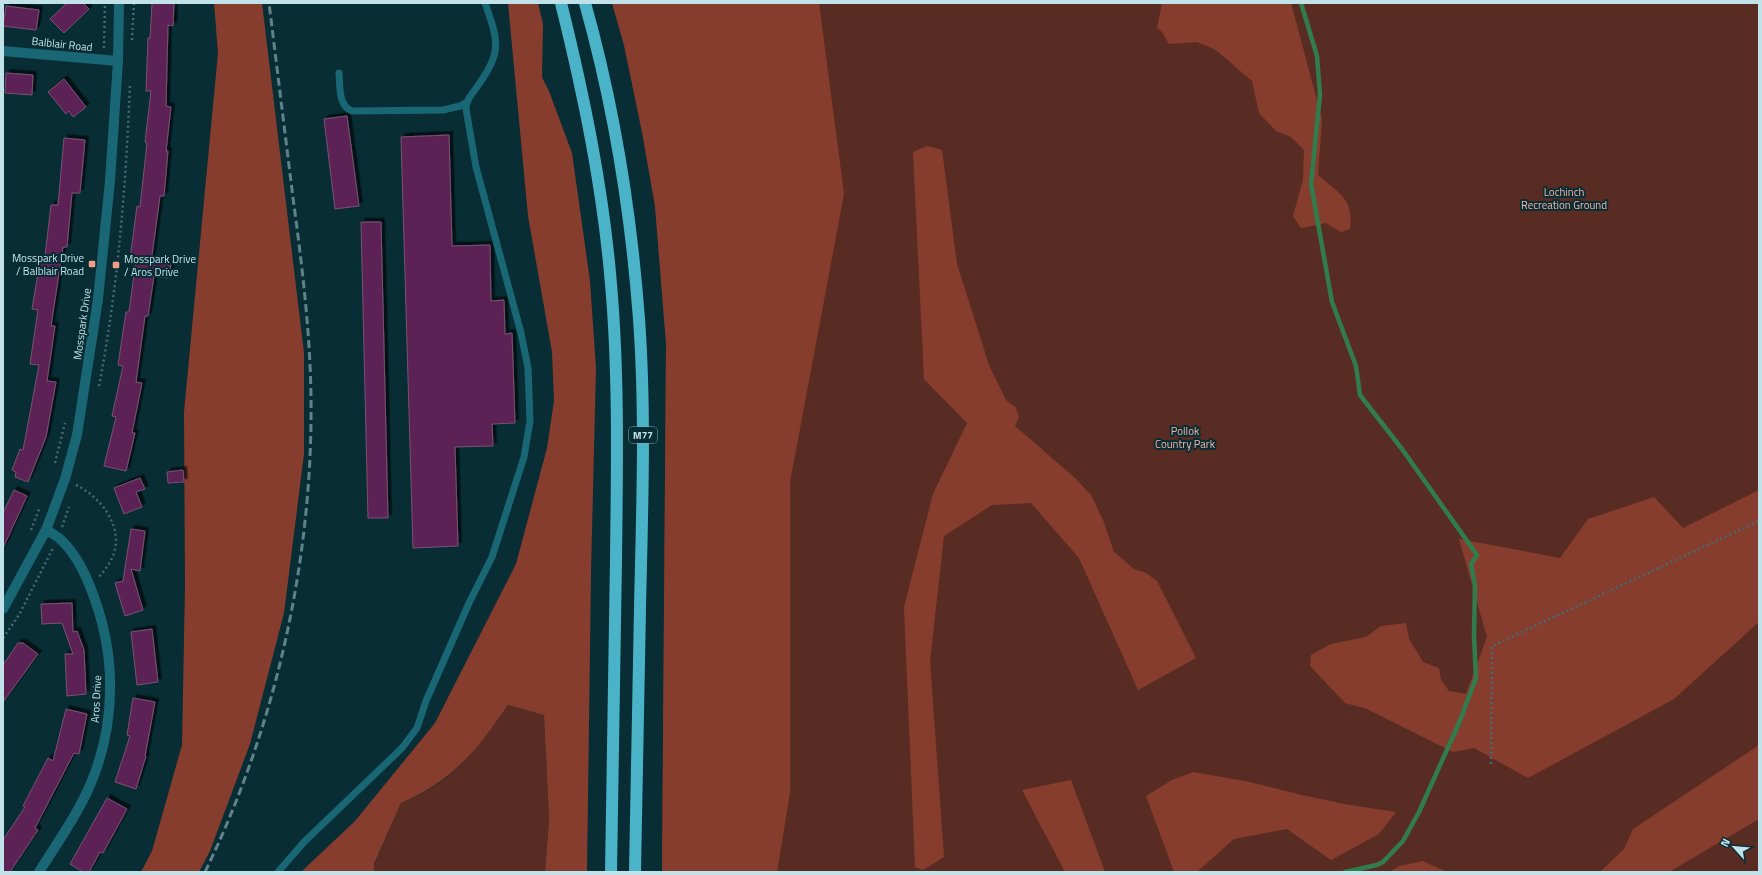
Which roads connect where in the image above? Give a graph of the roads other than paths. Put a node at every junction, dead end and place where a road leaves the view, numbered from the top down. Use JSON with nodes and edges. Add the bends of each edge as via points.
{"nodes":[{"id":1,"x":119,"y":3,"type":"edge"},
{"id":2,"x":485,"y":3,"type":"edge"},
{"id":3,"x":561,"y":3,"type":"edge"},
{"id":4,"x":585,"y":3,"type":"edge"},
{"id":5,"x":3,"y":50,"type":"edge"},
{"id":6,"x":118,"y":60,"type":"junction"},
{"id":7,"x":339,"y":73,"type":"dead end"},
{"id":8,"x":467,"y":102,"type":"junction"},
{"id":9,"x":46,"y":530,"type":"junction"},
{"id":10,"x":3,"y":609,"type":"edge"},
{"id":11,"x":39,"y":872,"type":"edge"},
{"id":12,"x":278,"y":872,"type":"edge"},
{"id":13,"x":611,"y":872,"type":"edge"},
{"id":14,"x":635,"y":872,"type":"edge"}],
"edges":[{"from":1,"to":6,"type":"street","name":"Mosspark Drive"},
{"from":2,"to":8,"type":"lane","via":[[497,40],[495,53],[486,74]]},
{"from":3,"to":13,"type":"highway","number":"M77","via":[[593,144],[606,236],[614,333],[617,480]]},
{"from":4,"to":14,"type":"highway","number":"M77","via":[[616,136],[629,222],[639,320],[643,434]]},
{"from":5,"to":6,"type":"street","name":"Balblair Road"},
{"from":6,"to":9,"type":"street","name":"Mosspark Drive","via":[[110,181],[98,299],[77,435],[65,479]]},
{"from":7,"to":8,"type":"lane","via":[[343,103],[352,111],[443,110]]},
{"from":8,"to":12,"type":"lane","via":[[476,167],[528,368],[530,421],[524,457],[492,557],[426,700],[417,728],[402,748],[304,842]]},
{"from":9,"to":10,"type":"street","name":"Mosspark Drive"},
{"from":9,"to":11,"type":"street","name":"Aros Drive","via":[[58,537],[72,553],[90,587],[107,644],[111,682],[109,719],[101,753],[90,783],[78,809]]}]}
